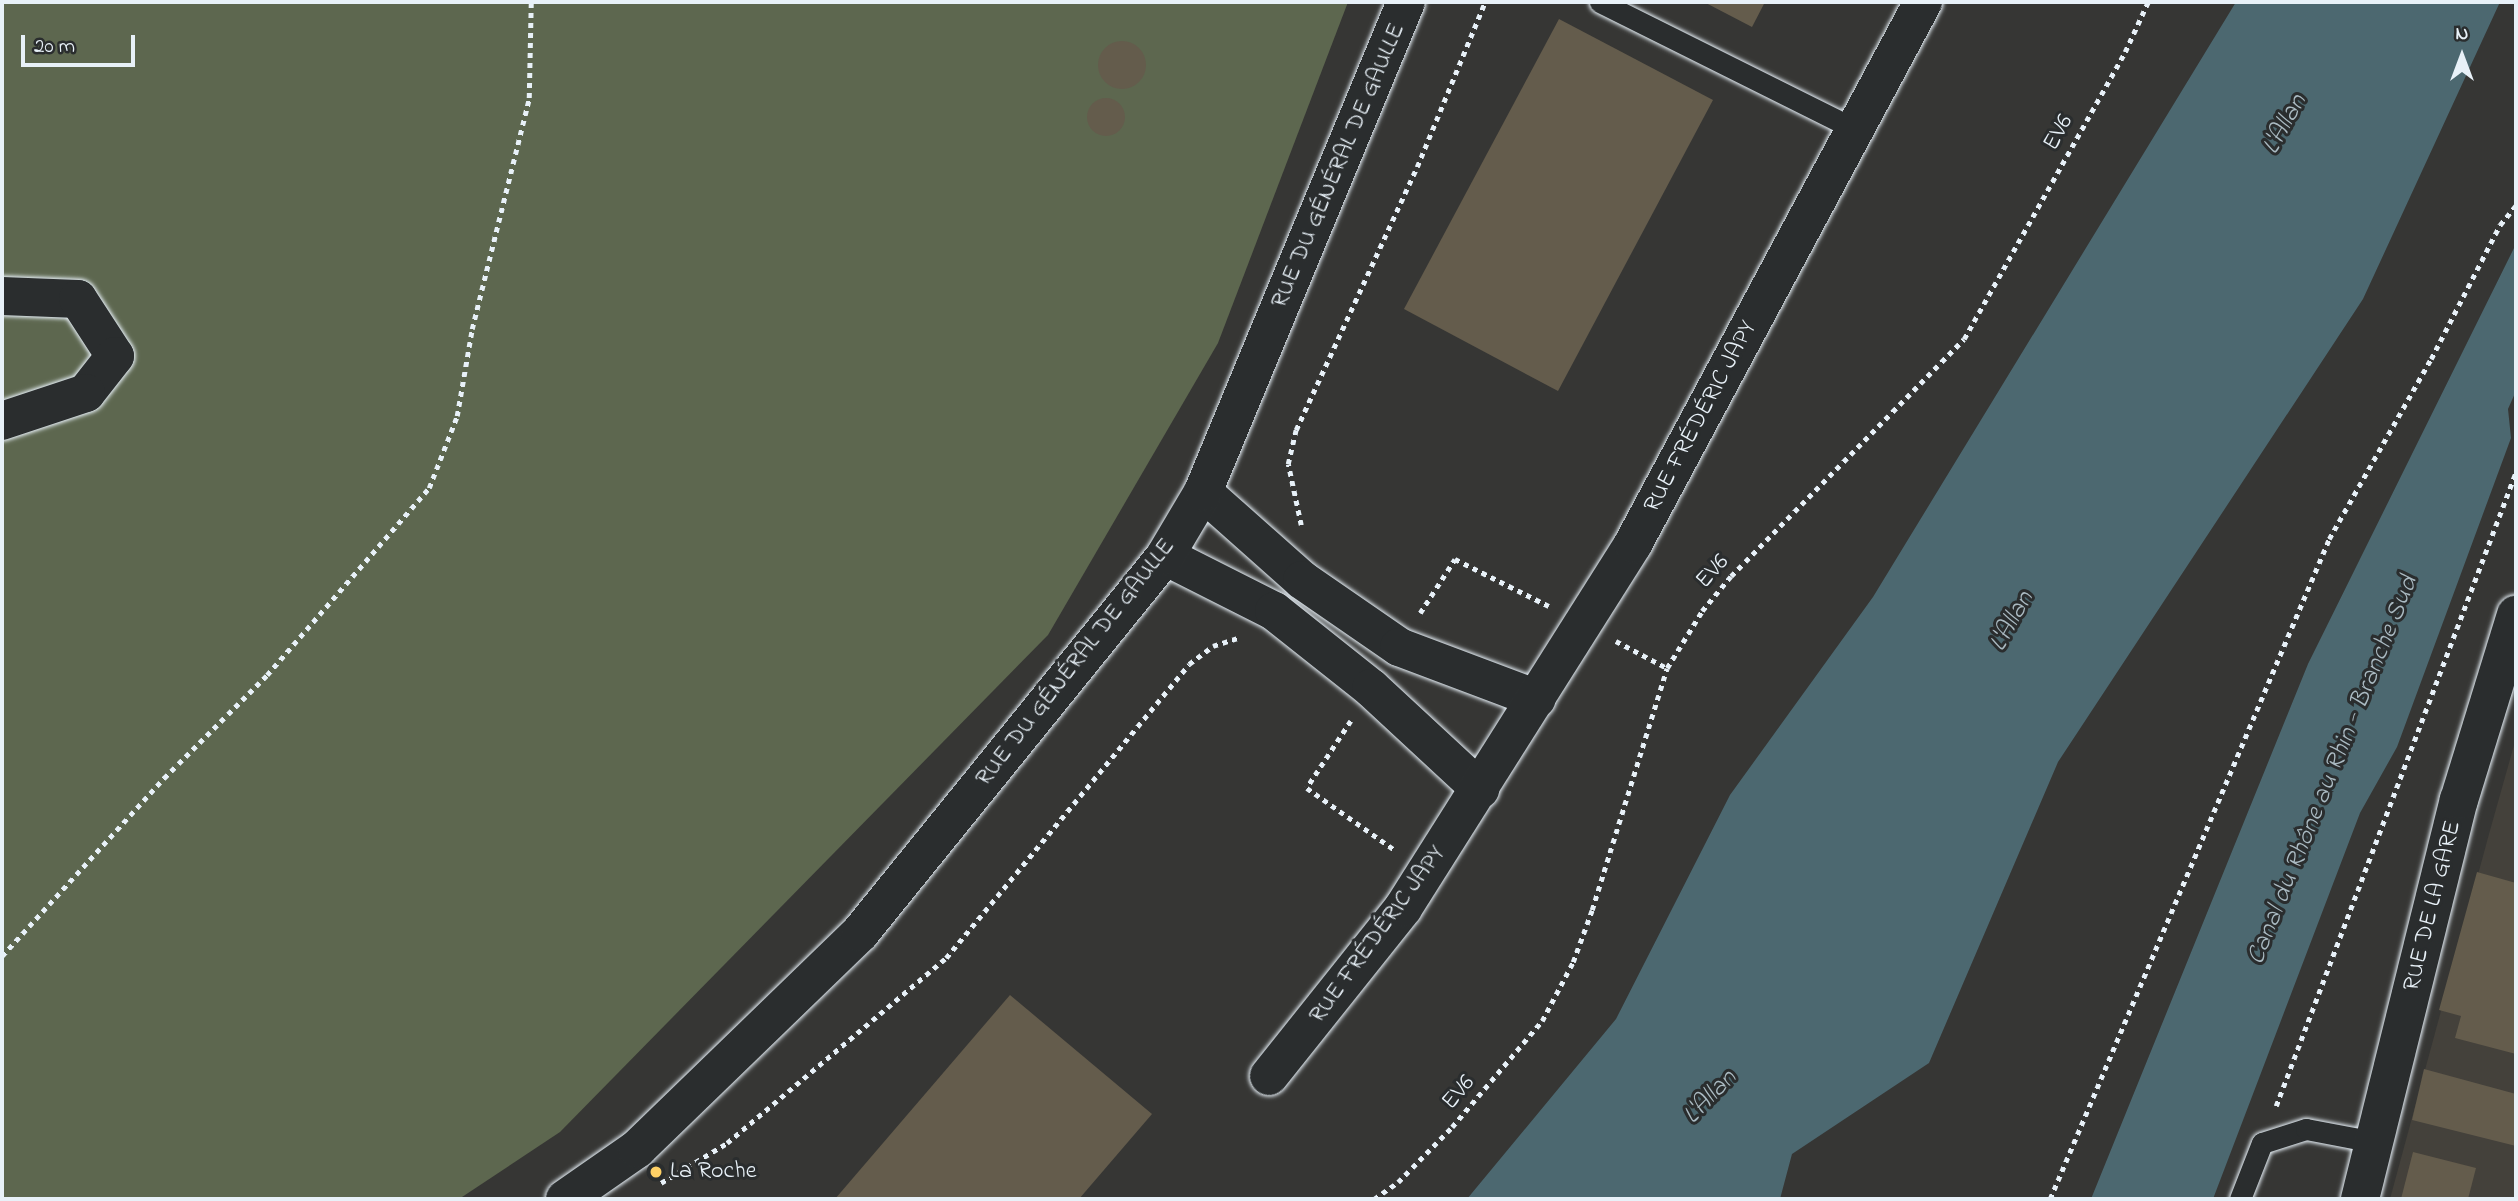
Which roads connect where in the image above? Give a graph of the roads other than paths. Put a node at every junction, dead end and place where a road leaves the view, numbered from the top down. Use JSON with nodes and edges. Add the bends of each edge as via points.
{"nodes":[{"id":1,"x":1406,"y":2,"type":"edge"},
{"id":2,"x":1600,"y":2,"type":"edge"},
{"id":3,"x":1923,"y":2,"type":"edge"},
{"id":4,"x":1855,"y":129,"type":"junction"},
{"id":5,"x":2,"y":296,"type":"edge"},
{"id":6,"x":2,"y":421,"type":"edge"},
{"id":7,"x":1203,"y":492,"type":"junction"},
{"id":8,"x":1165,"y":555,"type":"junction"},
{"id":9,"x":2516,"y":615,"type":"edge"},
{"id":10,"x":1536,"y":699,"type":"junction"},
{"id":11,"x":1480,"y":789,"type":"junction"},
{"id":12,"x":1269,"y":1076,"type":"dead end"},
{"id":13,"x":2374,"y":1142,"type":"junction"},
{"id":14,"x":565,"y":1199,"type":"edge"},
{"id":15,"x":2240,"y":1199,"type":"edge"},
{"id":16,"x":2360,"y":1199,"type":"edge"}],
"edges":[{"from":1,"to":7,"type":"street","name":"RUE DU GÉNÉRAL DE GAULLE"},
{"from":2,"to":4,"type":"lane"},
{"from":3,"to":4,"type":"street","name":"RUE FRÉDÉRIC JAPY"},
{"from":4,"to":10,"type":"street","name":"RUE FRÉDÉRIC JAPY","via":[[1633,544]]},
{"from":5,"to":6,"type":"street","via":[[79,299],[114,356],[86,393]]},
{"from":7,"to":8,"type":"street","name":"RUE DU GÉNÉRAL DE GAULLE"},
{"from":7,"to":10,"type":"street","via":[[1302,580],[1399,647]]},
{"from":8,"to":11,"type":"street","via":[[1274,611],[1371,688]]},
{"from":8,"to":14,"type":"street","name":"RUE DU GÉNÉRAL DE GAULLE","via":[[860,933],[637,1149]]},
{"from":9,"to":13,"type":"street","name":"RUE DE LA GARE","via":[[2459,800]]},
{"from":10,"to":11,"type":"street","name":"RUE FRÉDÉRIC JAPY"},
{"from":11,"to":12,"type":"street","name":"RUE FRÉDÉRIC JAPY","via":[[1403,908]]},
{"from":13,"to":15,"type":"lane","via":[[2306,1129],[2262,1143]]},
{"from":13,"to":16,"type":"street","name":"RUE DE LA GARE"}]}
